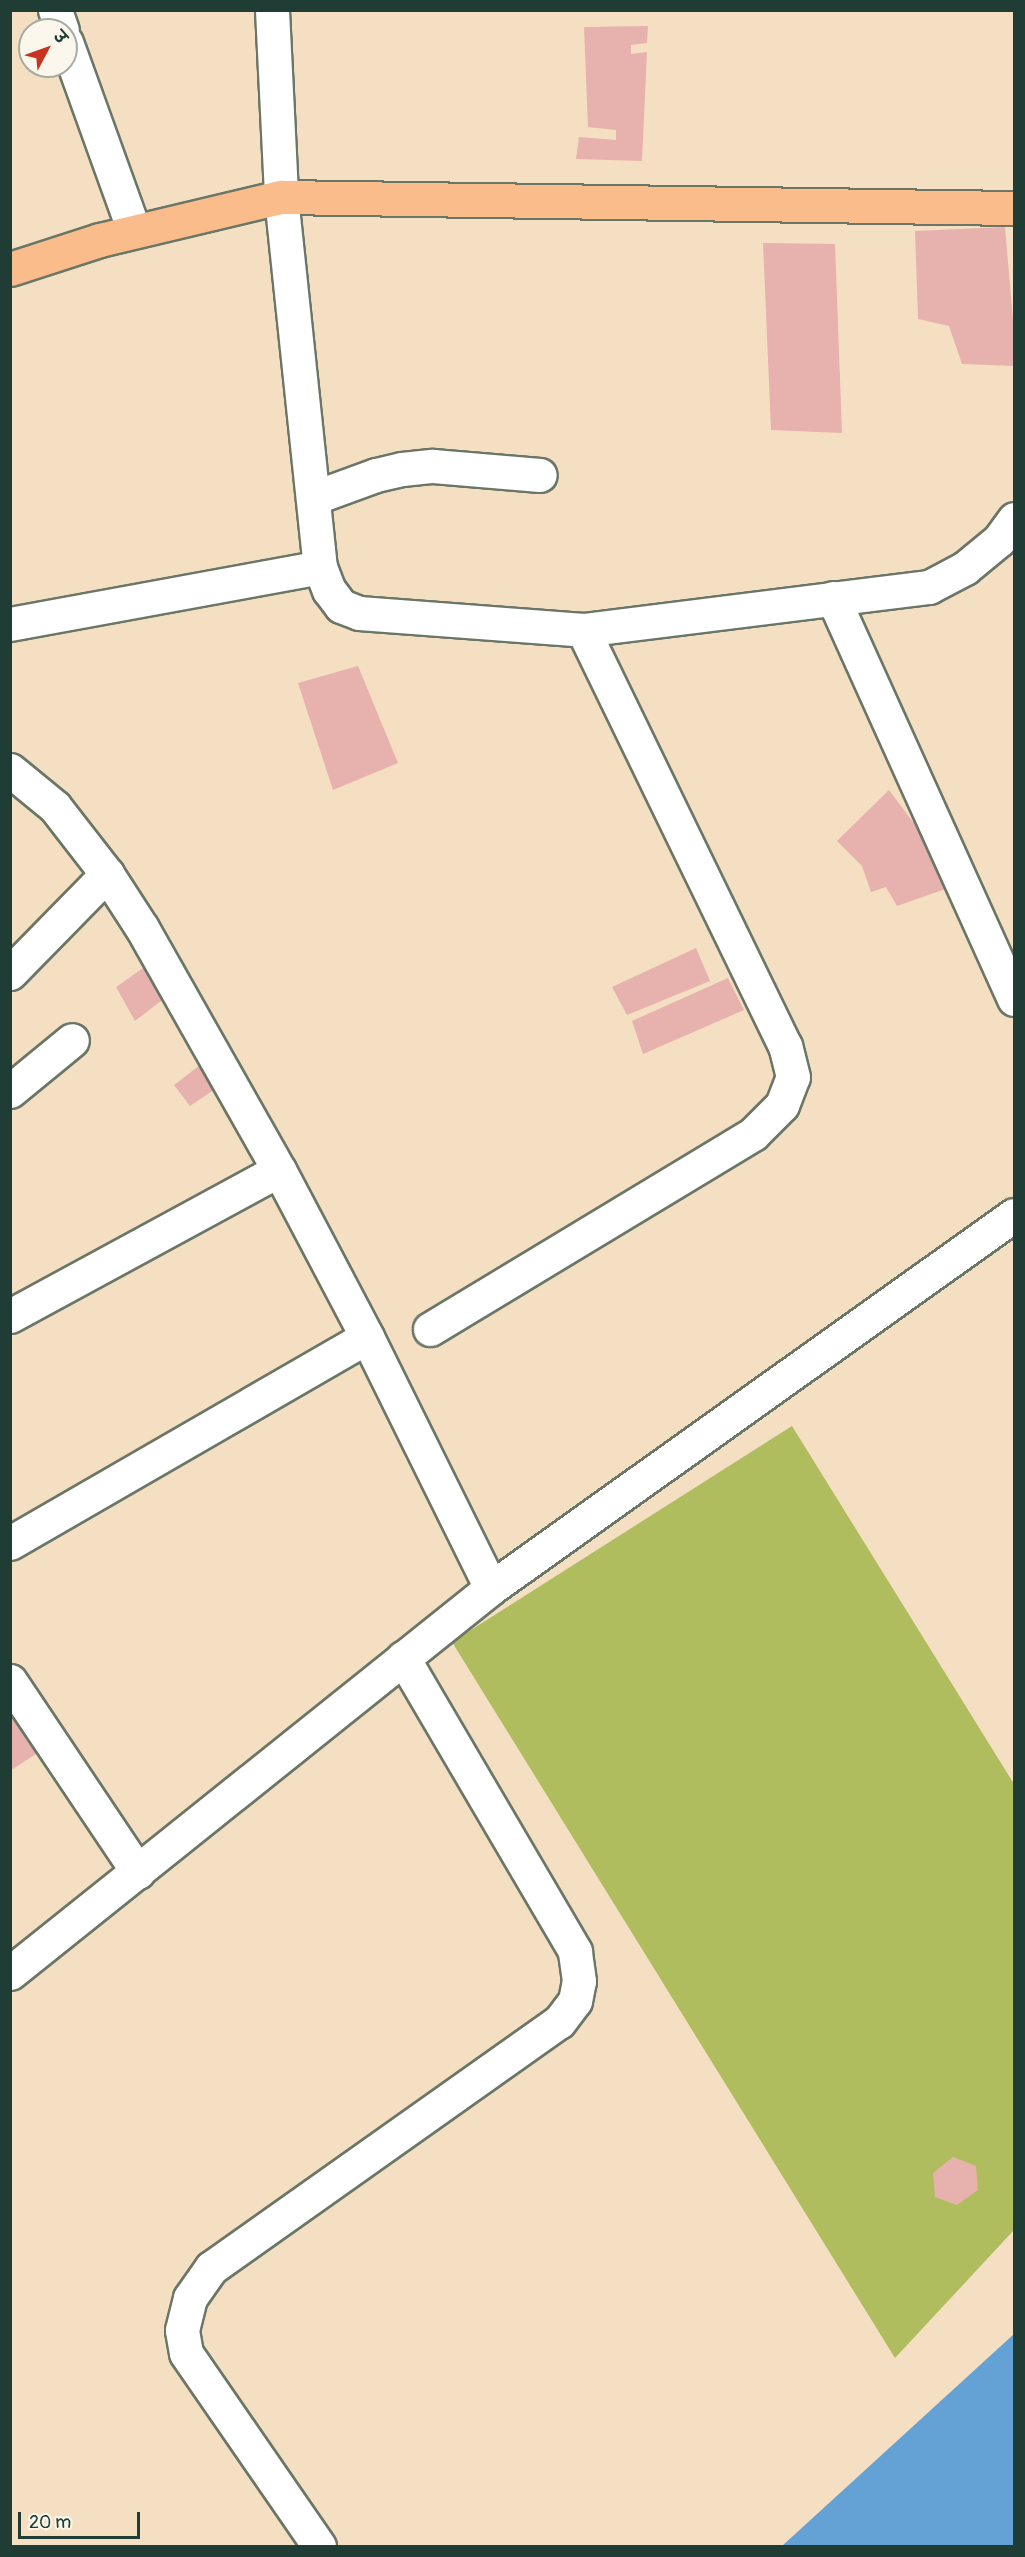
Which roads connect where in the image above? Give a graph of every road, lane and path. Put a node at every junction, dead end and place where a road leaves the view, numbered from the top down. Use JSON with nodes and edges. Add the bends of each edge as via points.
{"nodes":[{"id":1,"x":272,"y":10,"type":"edge"},
{"id":2,"x":78,"y":75,"type":"edge"},
{"id":3,"x":281,"y":197,"type":"junction"},
{"id":4,"x":1014,"y":208,"type":"edge"},
{"id":5,"x":134,"y":231,"type":"junction"},
{"id":6,"x":10,"y":270,"type":"edge"},
{"id":7,"x":540,"y":476,"type":"dead end"},
{"id":8,"x":313,"y":498,"type":"junction"},
{"id":9,"x":1014,"y":519,"type":"edge"},
{"id":10,"x":320,"y":567,"type":"junction"},
{"id":11,"x":833,"y":598,"type":"junction"},
{"id":12,"x":10,"y":624,"type":"edge"},
{"id":13,"x":583,"y":630,"type":"junction"},
{"id":14,"x":10,"y":770,"type":"edge"},
{"id":15,"x":107,"y":874,"type":"junction"},
{"id":16,"x":10,"y":973,"type":"edge"},
{"id":17,"x":1014,"y":999,"type":"edge"},
{"id":18,"x":72,"y":1040,"type":"dead end"},
{"id":19,"x":10,"y":1091,"type":"edge"},
{"id":20,"x":279,"y":1170,"type":"junction"},
{"id":21,"x":1014,"y":1215,"type":"edge"},
{"id":22,"x":10,"y":1316,"type":"edge"},
{"id":23,"x":430,"y":1329,"type":"dead end"},
{"id":24,"x":367,"y":1337,"type":"junction"},
{"id":25,"x":10,"y":1543,"type":"edge"},
{"id":26,"x":491,"y":1588,"type":"junction"},
{"id":27,"x":403,"y":1658,"type":"junction"},
{"id":28,"x":10,"y":1681,"type":"edge"},
{"id":29,"x":138,"y":1872,"type":"junction"},
{"id":30,"x":10,"y":1973,"type":"edge"},
{"id":31,"x":319,"y":2547,"type":"edge"}],
"edges":[{"from":1,"to":3,"type":"street"},
{"from":2,"to":5,"type":"street"},
{"from":3,"to":4,"type":"main road"},
{"from":3,"to":5,"type":"main road"},
{"from":3,"to":8,"type":"street"},
{"from":5,"to":6,"type":"main road"},
{"from":7,"to":8,"type":"street","via":[[432,466],[376,475]]},
{"from":8,"to":10,"type":"street"},
{"from":9,"to":11,"type":"street","via":[[999,540],[965,568],[929,587]]},
{"from":10,"to":12,"type":"street"},
{"from":10,"to":13,"type":"street","via":[[341,606],[359,613]]},
{"from":11,"to":13,"type":"street"},
{"from":11,"to":17,"type":"street"},
{"from":13,"to":23,"type":"street","via":[[785,1046],[793,1077],[782,1105],[753,1134]]},
{"from":14,"to":15,"type":"street","via":[[55,807]]},
{"from":15,"to":16,"type":"street"},
{"from":15,"to":20,"type":"street","via":[[142,928]]},
{"from":18,"to":19,"type":"street"},
{"from":20,"to":22,"type":"street"},
{"from":20,"to":24,"type":"street"},
{"from":21,"to":26,"type":"street"},
{"from":24,"to":25,"type":"street"},
{"from":24,"to":26,"type":"street"},
{"from":26,"to":27,"type":"street"},
{"from":27,"to":29,"type":"street"},
{"from":27,"to":31,"type":"street","via":[[575,1951],[579,1981],[575,2001],[559,2022],[211,2268],[190,2298],[182,2330],[186,2353]]},
{"from":28,"to":29,"type":"street"},
{"from":29,"to":30,"type":"street"}]}
